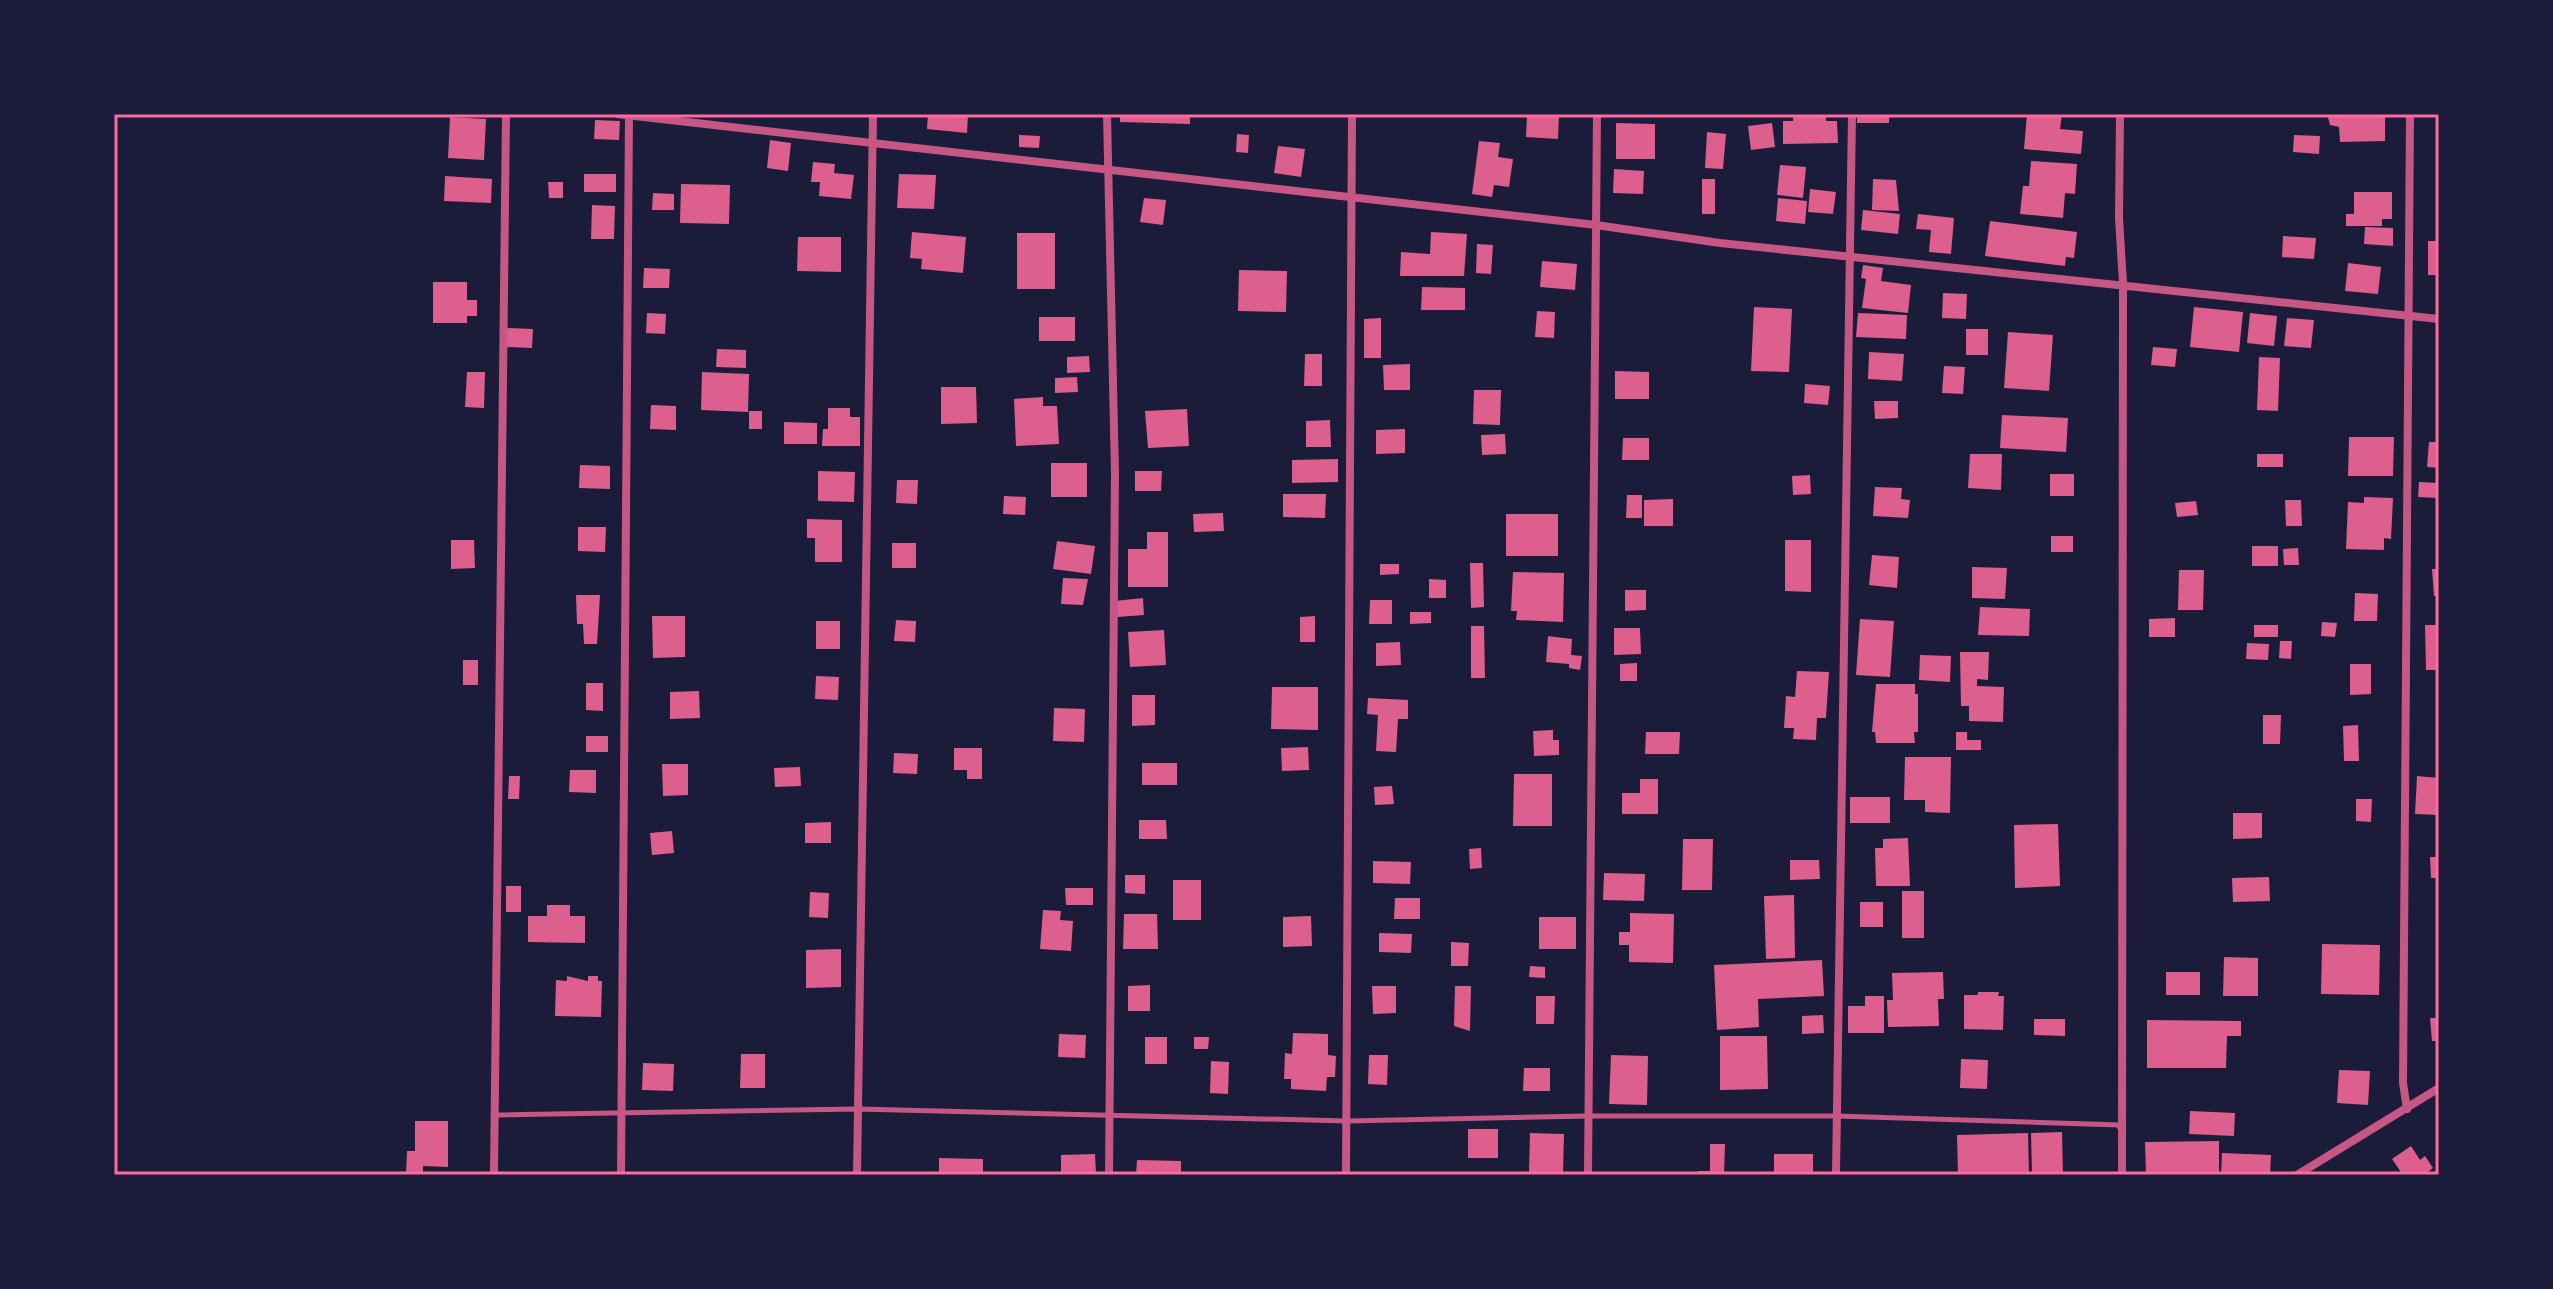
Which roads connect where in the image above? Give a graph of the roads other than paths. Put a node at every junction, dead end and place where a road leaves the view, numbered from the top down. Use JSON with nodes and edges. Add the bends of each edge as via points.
{"nodes":[{"id":1,"x":506,"y":114,"type":"edge"},
{"id":2,"x":617,"y":114,"type":"edge"},
{"id":3,"x":873,"y":114,"type":"edge"},
{"id":4,"x":1107,"y":114,"type":"edge"},
{"id":5,"x":1352,"y":114,"type":"edge"},
{"id":6,"x":1597,"y":114,"type":"edge"},
{"id":7,"x":1852,"y":114,"type":"edge"},
{"id":8,"x":2120,"y":114,"type":"edge"},
{"id":9,"x":2410,"y":114,"type":"edge"},
{"id":10,"x":629,"y":116,"type":"edge"},
{"id":11,"x":872,"y":140,"type":"junction"},
{"id":12,"x":1107,"y":170,"type":"junction"},
{"id":13,"x":1351,"y":198,"type":"junction"},
{"id":14,"x":1596,"y":225,"type":"junction"},
{"id":15,"x":1852,"y":254,"type":"junction"},
{"id":16,"x":2123,"y":283,"type":"junction"},
{"id":17,"x":2408,"y":314,"type":"junction"},
{"id":18,"x":2439,"y":319,"type":"edge"},
{"id":19,"x":2439,"y":1088,"type":"edge"},
{"id":20,"x":858,"y":1109,"type":"junction"},
{"id":21,"x":2407,"y":1109,"type":"junction"},
{"id":22,"x":1110,"y":1113,"type":"junction"},
{"id":23,"x":492,"y":1115,"type":"junction"},
{"id":24,"x":621,"y":1115,"type":"junction"},
{"id":25,"x":1588,"y":1116,"type":"junction"},
{"id":26,"x":1837,"y":1116,"type":"junction"},
{"id":27,"x":1347,"y":1121,"type":"junction"},
{"id":28,"x":2118,"y":1128,"type":"dead end"},
{"id":29,"x":494,"y":1174,"type":"edge"},
{"id":30,"x":621,"y":1175,"type":"edge"},
{"id":31,"x":857,"y":1175,"type":"edge"},
{"id":32,"x":1109,"y":1175,"type":"edge"},
{"id":33,"x":1346,"y":1175,"type":"edge"},
{"id":34,"x":1588,"y":1175,"type":"edge"},
{"id":35,"x":1836,"y":1175,"type":"edge"},
{"id":36,"x":2122,"y":1175,"type":"edge"},
{"id":37,"x":2297,"y":1175,"type":"edge"}],
"edges":[{"from":1,"to":23,"type":"street"},
{"from":2,"to":10,"type":"street"},
{"from":3,"to":11,"type":"street"},
{"from":4,"to":12,"type":"street"},
{"from":5,"to":13,"type":"street"},
{"from":6,"to":14,"type":"street"},
{"from":7,"to":15,"type":"street"},
{"from":8,"to":16,"type":"street"},
{"from":9,"to":17,"type":"street"},
{"from":10,"to":11,"type":"street"},
{"from":10,"to":24,"type":"street"},
{"from":11,"to":12,"type":"street"},
{"from":11,"to":20,"type":"street"},
{"from":12,"to":13,"type":"street"},
{"from":12,"to":22,"type":"street","via":[[1115,473]]},
{"from":13,"to":14,"type":"street"},
{"from":13,"to":27,"type":"street"},
{"from":14,"to":15,"type":"street"},
{"from":14,"to":25,"type":"street"},
{"from":15,"to":16,"type":"street"},
{"from":15,"to":26,"type":"street"},
{"from":16,"to":17,"type":"street"},
{"from":16,"to":36,"type":"street"},
{"from":17,"to":18,"type":"street"},
{"from":17,"to":21,"type":"street","via":[[2403,1083]]},
{"from":19,"to":21,"type":"street"},
{"from":20,"to":22,"type":"lane"},
{"from":20,"to":24,"type":"lane"},
{"from":20,"to":31,"type":"street"},
{"from":21,"to":37,"type":"street"},
{"from":22,"to":27,"type":"lane"},
{"from":22,"to":32,"type":"street"},
{"from":23,"to":24,"type":"lane"},
{"from":23,"to":29,"type":"street"},
{"from":24,"to":30,"type":"street"},
{"from":25,"to":26,"type":"lane"},
{"from":25,"to":27,"type":"lane"},
{"from":25,"to":34,"type":"street"},
{"from":26,"to":28,"type":"lane","via":[[2121,1125]]},
{"from":26,"to":35,"type":"street"},
{"from":27,"to":33,"type":"street"}]}
